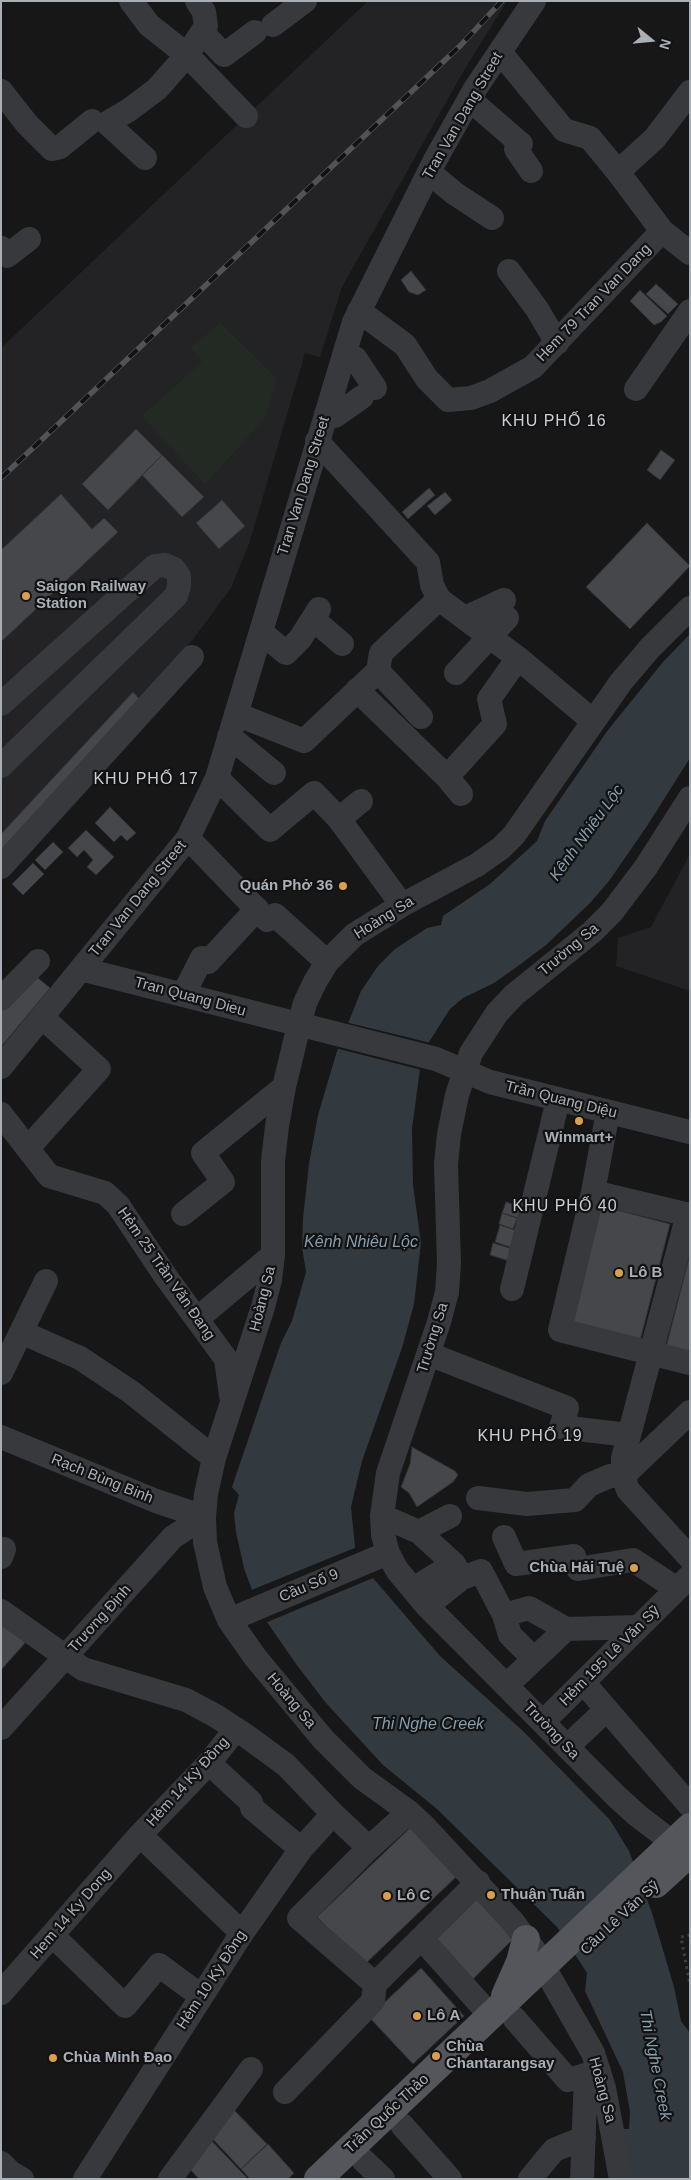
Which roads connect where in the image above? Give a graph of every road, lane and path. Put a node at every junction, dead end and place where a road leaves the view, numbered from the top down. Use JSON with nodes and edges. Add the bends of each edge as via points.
{"nodes":[{"id":1,"x":130,"y":1,"type":"edge"},
{"id":2,"x":197,"y":1,"type":"edge"},
{"id":3,"x":304,"y":1,"type":"edge"},
{"id":4,"x":534,"y":1,"type":"edge"},
{"id":5,"x":203,"y":33,"type":"junction"},
{"id":6,"x":500,"y":52,"type":"junction"},
{"id":7,"x":187,"y":54,"type":"junction"},
{"id":8,"x":1,"y":91,"type":"edge"},
{"id":9,"x":690,"y":92,"type":"edge"},
{"id":10,"x":469,"y":99,"type":"junction"},
{"id":11,"x":246,"y":116,"type":"dead end"},
{"id":12,"x":92,"y":121,"type":"dead end"},
{"id":13,"x":145,"y":158,"type":"dead end"},
{"id":14,"x":531,"y":171,"type":"dead end"},
{"id":15,"x":429,"y":172,"type":"junction"},
{"id":16,"x":618,"y":172,"type":"junction"},
{"id":17,"x":492,"y":218,"type":"dead end"},
{"id":18,"x":662,"y":231,"type":"junction"},
{"id":19,"x":29,"y":239,"type":"dead end"},
{"id":20,"x":1,"y":248,"type":"edge"},
{"id":21,"x":690,"y":253,"type":"edge"},
{"id":22,"x":509,"y":271,"type":"dead end"},
{"id":23,"x":359,"y":311,"type":"junction"},
{"id":24,"x":690,"y":311,"type":"edge"},
{"id":25,"x":557,"y":343,"type":"junction"},
{"id":26,"x":344,"y":355,"type":"junction"},
{"id":27,"x":636,"y":389,"type":"dead end"},
{"id":28,"x":326,"y":414,"type":"junction"},
{"id":29,"x":318,"y":441,"type":"junction"},
{"id":30,"x":439,"y":599,"type":"junction"},
{"id":31,"x":690,"y":608,"type":"edge"},
{"id":32,"x":465,"y":618,"type":"junction"},
{"id":33,"x":260,"y":632,"type":"junction"},
{"id":34,"x":490,"y":637,"type":"junction"},
{"id":35,"x":342,"y":644,"type":"dead end"},
{"id":36,"x":192,"y":657,"type":"dead end"},
{"id":37,"x":518,"y":658,"type":"junction"},
{"id":38,"x":379,"y":662,"type":"junction"},
{"id":39,"x":456,"y":672,"type":"dead end"},
{"id":40,"x":357,"y":690,"type":"junction"},
{"id":41,"x":1,"y":704,"type":"edge"},
{"id":42,"x":421,"y":717,"type":"dead end"},
{"id":43,"x":593,"y":721,"type":"junction"},
{"id":44,"x":232,"y":725,"type":"junction"},
{"id":45,"x":1,"y":766,"type":"edge"},
{"id":46,"x":274,"y":773,"type":"dead end"},
{"id":47,"x":217,"y":778,"type":"junction"},
{"id":48,"x":690,"y":798,"type":"edge"},
{"id":49,"x":361,"y":801,"type":"dead end"},
{"id":50,"x":339,"y":820,"type":"junction"},
{"id":51,"x":188,"y":838,"type":"junction"},
{"id":52,"x":1,"y":867,"type":"edge"},
{"id":53,"x":402,"y":905,"type":"junction"},
{"id":54,"x":257,"y":909,"type":"junction"},
{"id":55,"x":38,"y":961,"type":"dead end"},
{"id":56,"x":327,"y":962,"type":"junction"},
{"id":57,"x":81,"y":969,"type":"junction"},
{"id":58,"x":183,"y":995,"type":"junction"},
{"id":59,"x":1,"y":999,"type":"edge"},
{"id":60,"x":42,"y":1017,"type":"junction"},
{"id":61,"x":299,"y":1026,"type":"junction"},
{"id":62,"x":1,"y":1067,"type":"edge"},
{"id":63,"x":464,"y":1071,"type":"junction"},
{"id":64,"x":284,"y":1087,"type":"junction"},
{"id":65,"x":558,"y":1100,"type":"junction"},
{"id":66,"x":608,"y":1112,"type":"junction"},
{"id":67,"x":1,"y":1114,"type":"edge"},
{"id":68,"x":690,"y":1132,"type":"edge"},
{"id":69,"x":28,"y":1148,"type":"junction"},
{"id":70,"x":593,"y":1192,"type":"junction"},
{"id":71,"x":183,"y":1214,"type":"dead end"},
{"id":72,"x":689,"y":1214,"type":"edge"},
{"id":73,"x":273,"y":1255,"type":"junction"},
{"id":74,"x":46,"y":1281,"type":"dead end"},
{"id":75,"x":512,"y":1288,"type":"dead end"},
{"id":76,"x":197,"y":1319,"type":"junction"},
{"id":77,"x":21,"y":1332,"type":"junction"},
{"id":78,"x":651,"y":1353,"type":"junction"},
{"id":79,"x":429,"y":1354,"type":"junction"},
{"id":80,"x":690,"y":1362,"type":"edge"},
{"id":81,"x":1,"y":1373,"type":"edge"},
{"id":82,"x":232,"y":1402,"type":"junction"},
{"id":83,"x":690,"y":1412,"type":"edge"},
{"id":84,"x":628,"y":1435,"type":"junction"},
{"id":85,"x":1,"y":1437,"type":"edge"},
{"id":86,"x":214,"y":1458,"type":"junction"},
{"id":87,"x":623,"y":1476,"type":"junction"},
{"id":88,"x":478,"y":1498,"type":"dead end"},
{"id":89,"x":382,"y":1516,"type":"junction"},
{"id":90,"x":450,"y":1516,"type":"dead end"},
{"id":91,"x":204,"y":1517,"type":"junction"},
{"id":92,"x":419,"y":1532,"type":"junction"},
{"id":93,"x":504,"y":1537,"type":"dead end"},
{"id":94,"x":388,"y":1553,"type":"junction"},
{"id":95,"x":690,"y":1558,"type":"edge"},
{"id":96,"x":458,"y":1571,"type":"junction"},
{"id":97,"x":683,"y":1582,"type":"edge"},
{"id":98,"x":420,"y":1598,"type":"junction"},
{"id":99,"x":1,"y":1611,"type":"edge"},
{"id":100,"x":239,"y":1615,"type":"junction"},
{"id":101,"x":507,"y":1625,"type":"junction"},
{"id":102,"x":638,"y":1627,"type":"junction"},
{"id":103,"x":566,"y":1629,"type":"junction"},
{"id":104,"x":477,"y":1655,"type":"junction"},
{"id":105,"x":66,"y":1657,"type":"junction"},
{"id":106,"x":534,"y":1659,"type":"junction"},
{"id":107,"x":583,"y":1682,"type":"junction"},
{"id":108,"x":507,"y":1685,"type":"junction"},
{"id":109,"x":606,"y":1710,"type":"junction"},
{"id":110,"x":543,"y":1722,"type":"junction"},
{"id":111,"x":1,"y":1728,"type":"edge"},
{"id":112,"x":236,"y":1729,"type":"junction"},
{"id":113,"x":567,"y":1747,"type":"junction"},
{"id":114,"x":209,"y":1763,"type":"junction"},
{"id":115,"x":690,"y":1806,"type":"edge"},
{"id":116,"x":409,"y":1812,"type":"junction"},
{"id":117,"x":332,"y":1814,"type":"junction"},
{"id":118,"x":140,"y":1835,"type":"junction"},
{"id":119,"x":369,"y":1848,"type":"junction"},
{"id":120,"x":301,"y":1849,"type":"junction"},
{"id":121,"x":679,"y":1853,"type":"edge"},
{"id":122,"x":478,"y":1882,"type":"junction"},
{"id":123,"x":242,"y":1933,"type":"junction"},
{"id":124,"x":52,"y":1935,"type":"junction"},
{"id":125,"x":690,"y":1935,"type":"edge"},
{"id":126,"x":526,"y":1939,"type":"junction"},
{"id":127,"x":422,"y":1940,"type":"junction"},
{"id":128,"x":569,"y":1954,"type":"joint"},
{"id":129,"x":548,"y":1974,"type":"junction"},
{"id":130,"x":375,"y":1984,"type":"junction"},
{"id":131,"x":690,"y":1985,"type":"edge"},
{"id":132,"x":190,"y":1988,"type":"dead end"},
{"id":133,"x":1,"y":1993,"type":"edge"},
{"id":134,"x":501,"y":2015,"type":"junction"},
{"id":135,"x":252,"y":2069,"type":"dead end"},
{"id":136,"x":593,"y":2073,"type":"junction"},
{"id":137,"x":285,"y":2092,"type":"dead end"},
{"id":138,"x":402,"y":2125,"type":"junction"},
{"id":139,"x":584,"y":2138,"type":"junction"},
{"id":140,"x":363,"y":2160,"type":"junction"},
{"id":141,"x":1,"y":2163,"type":"edge"},
{"id":142,"x":22,"y":2179,"type":"edge"},
{"id":143,"x":85,"y":2179,"type":"edge"},
{"id":144,"x":170,"y":2179,"type":"edge"},
{"id":145,"x":318,"y":2179,"type":"edge"},
{"id":146,"x":344,"y":2179,"type":"edge"},
{"id":147,"x":384,"y":2179,"type":"edge"},
{"id":148,"x":450,"y":2179,"type":"edge"},
{"id":149,"x":530,"y":2179,"type":"edge"},
{"id":150,"x":582,"y":2179,"type":"edge"},
{"id":151,"x":621,"y":2179,"type":"edge"}],
"edges":[{"from":1,"to":7,"type":"street","via":[[149,25]]},
{"from":2,"to":5,"type":"street","via":[[206,19]]},
{"from":3,"to":5,"type":"street","via":[[264,28],[229,63]]},
{"from":4,"to":6,"type":"street","name":"Tran Van Dang Street"},
{"from":5,"to":7,"type":"street"},
{"from":6,"to":10,"type":"street","name":"Tran Van Dang Street"},
{"from":6,"to":16,"type":"street","via":[[564,130],[590,138]]},
{"from":7,"to":11,"type":"street"},
{"from":7,"to":13,"type":"street","via":[[157,88],[107,123]]},
{"from":8,"to":12,"type":"street","via":[[27,124],[52,148],[60,147]]},
{"from":9,"to":16,"type":"street","via":[[655,138]]},
{"from":10,"to":14,"type":"street","via":[[521,144],[516,149]]},
{"from":10,"to":15,"type":"street","name":"Tran Van Dang Street"},
{"from":15,"to":17,"type":"street"},
{"from":15,"to":23,"type":"street","name":"Tran Van Dang Street"},
{"from":16,"to":18,"type":"street"},
{"from":18,"to":21,"type":"street"},
{"from":18,"to":25,"type":"street","name":"Hem 79 Tran Van Dang"},
{"from":19,"to":20,"type":"street","via":[[6,256]]},
{"from":22,"to":25,"type":"street"},
{"from":23,"to":25,"type":"street","name":"Hem 79 Tran Van Dang","via":[[404,345],[427,379],[448,400],[471,398],[490,391],[533,367]]},
{"from":23,"to":26,"type":"street","name":"Tran Van Dang Street"},
{"from":24,"to":27,"type":"street"},
{"from":26,"to":28,"type":"street","name":"Tran Van Dang Street"},
{"from":26,"to":28,"type":"street","via":[[355,358],[368,392],[335,416]]},
{"from":28,"to":29,"type":"street","name":"Tran Van Dang Street"},
{"from":29,"to":30,"type":"street","via":[[428,562],[432,585]]},
{"from":29,"to":33,"type":"street","name":"Tran Van Dang Street"},
{"from":30,"to":32,"type":"street"},
{"from":30,"to":38,"type":"street"},
{"from":31,"to":43,"type":"street","name":"Hoàng Sa","via":[[650,648]]},
{"from":32,"to":34,"type":"street"},
{"from":32,"to":34,"type":"street","via":[[506,609]]},
{"from":33,"to":35,"type":"street","via":[[286,653],[300,639],[316,614]]},
{"from":33,"to":44,"type":"street","name":"Tran Van Dang Street"},
{"from":34,"to":37,"type":"street"},
{"from":34,"to":39,"type":"street"},
{"from":36,"to":52,"type":"street"},
{"from":37,"to":40,"type":"street","via":[[489,699],[495,724],[454,786]]},
{"from":37,"to":43,"type":"street"},
{"from":38,"to":40,"type":"street"},
{"from":38,"to":42,"type":"street"},
{"from":40,"to":44,"type":"street","via":[[304,741]]},
{"from":41,"to":45,"type":"street","via":[[155,566],[174,569],[180,586],[176,596]]},
{"from":43,"to":53,"type":"street","name":"Hoàng Sa","via":[[530,814],[501,848],[477,866]]},
{"from":44,"to":46,"type":"street"},
{"from":44,"to":47,"type":"street","name":"Tran Van Dang Street"},
{"from":47,"to":50,"type":"street","via":[[270,830],[321,787]]},
{"from":47,"to":51,"type":"street","name":"Tran Van Dang Street"},
{"from":48,"to":63,"type":"street","name":"Trường Sa","via":[[646,867],[612,912],[497,1013],[471,1053]]},
{"from":49,"to":50,"type":"street"},
{"from":50,"to":53,"type":"street"},
{"from":51,"to":54,"type":"street"},
{"from":51,"to":57,"type":"street","name":"Tran Van Dang Street"},
{"from":53,"to":56,"type":"street","name":"Hoàng Sa","via":[[354,935]]},
{"from":54,"to":56,"type":"street","via":[[267,920],[275,915]]},
{"from":54,"to":58,"type":"street","via":[[208,962],[202,958]]},
{"from":55,"to":59,"type":"street"},
{"from":56,"to":61,"type":"street","name":"Hoàng Sa","via":[[305,1003]]},
{"from":57,"to":58,"type":"street","name":"Tran Quang Dieu"},
{"from":57,"to":60,"type":"street","name":"Tran Van Dang Street"},
{"from":58,"to":61,"type":"street","name":"Tran Quang Dieu"},
{"from":60,"to":62,"type":"street","name":"Tran Van Dang Street"},
{"from":60,"to":69,"type":"street","via":[[100,1069]]},
{"from":61,"to":63,"type":"street","name":"Trần Quang Diệu","via":[[436,1059]]},
{"from":61,"to":64,"type":"street","name":"Hoàng Sa"},
{"from":63,"to":65,"type":"street","name":"Trần Quang Diệu","via":[[490,1082]]},
{"from":63,"to":79,"type":"street","name":"Trường Sa","via":[[452,1116],[446,1164],[449,1263],[446,1292]]},
{"from":64,"to":71,"type":"street","via":[[203,1153],[223,1182]]},
{"from":64,"to":73,"type":"street","name":"Hoàng Sa","via":[[273,1161]]},
{"from":65,"to":66,"type":"street","name":"Trần Quang Diệu"},
{"from":65,"to":75,"type":"street"},
{"from":66,"to":68,"type":"street","name":"Trần Quang Diệu"},
{"from":66,"to":70,"type":"street"},
{"from":67,"to":69,"type":"street","name":"Hẻm 25 Trần Văn Đang"},
{"from":69,"to":76,"type":"street","name":"Hẻm 25 Trần Văn Đang","via":[[49,1176],[105,1193],[118,1205]]},
{"from":70,"to":72,"type":"street"},
{"from":70,"to":78,"type":"street","via":[[560,1330]]},
{"from":72,"to":78,"type":"street"},
{"from":73,"to":76,"type":"street"},
{"from":73,"to":82,"type":"street","name":"Hoàng Sa","via":[[263,1308]]},
{"from":74,"to":77,"type":"street"},
{"from":76,"to":82,"type":"street","name":"Hẻm 25 Trần Văn Đang","via":[[226,1359]]},
{"from":77,"to":81,"type":"street"},
{"from":77,"to":86,"type":"street","via":[[87,1363],[132,1392]]},
{"from":78,"to":80,"type":"street"},
{"from":78,"to":84,"type":"street"},
{"from":79,"to":84,"type":"street","via":[[567,1408],[561,1427]]},
{"from":79,"to":89,"type":"street","name":"Trường Sa","via":[[388,1473]]},
{"from":82,"to":86,"type":"street","name":"Hoàng Sa"},
{"from":83,"to":87,"type":"street"},
{"from":84,"to":87,"type":"street"},
{"from":85,"to":91,"type":"street","name":"Rạch Bùng Binh","via":[[156,1501]]},
{"from":86,"to":91,"type":"street","name":"Hoàng Sa"},
{"from":87,"to":88,"type":"street","via":[[610,1476],[589,1485],[575,1500],[526,1504]]},
{"from":87,"to":95,"type":"street","via":[[628,1490]]},
{"from":89,"to":92,"type":"street"},
{"from":89,"to":94,"type":"street","name":"Trường Sa"},
{"from":90,"to":92,"type":"street"},
{"from":91,"to":100,"type":"street","name":"Hoàng Sa","via":[[205,1542],[215,1587]]},
{"from":91,"to":105,"type":"street","name":"Trương Định","via":[[173,1537]]},
{"from":92,"to":96,"type":"street"},
{"from":93,"to":97,"type":"street","via":[[516,1564],[574,1556],[578,1569],[633,1560]]},
{"from":94,"to":98,"type":"street","name":"Trường Sa","via":[[397,1570]]},
{"from":94,"to":100,"type":"street","name":"Cầu Số 9"},
{"from":96,"to":98,"type":"street"},
{"from":96,"to":101,"type":"street","via":[[481,1571]]},
{"from":97,"to":102,"type":"street","name":"Hẻm 195 Lê Văn Sỹ"},
{"from":98,"to":104,"type":"street","name":"Trường Sa"},
{"from":99,"to":105,"type":"street"},
{"from":100,"to":116,"type":"street","name":"Hoàng Sa","via":[[254,1657],[323,1739],[362,1778]]},
{"from":101,"to":103,"type":"street","via":[[529,1608]]},
{"from":101,"to":104,"type":"street"},
{"from":101,"to":106,"type":"street"},
{"from":102,"to":103,"type":"street"},
{"from":102,"to":107,"type":"street","name":"Hẻm 195 Lê Văn Sỹ"},
{"from":103,"to":106,"type":"street"},
{"from":104,"to":108,"type":"street","name":"Trường Sa"},
{"from":105,"to":111,"type":"street","name":"Trương Định"},
{"from":105,"to":112,"type":"street","via":[[83,1669],[186,1700]]},
{"from":106,"to":108,"type":"street"},
{"from":107,"to":109,"type":"street"},
{"from":107,"to":110,"type":"street","name":"Hẻm 195 Lê Văn Sỹ"},
{"from":108,"to":110,"type":"street","name":"Trường Sa"},
{"from":109,"to":113,"type":"street"},
{"from":109,"to":115,"type":"street"},
{"from":110,"to":113,"type":"street","name":"Trường Sa"},
{"from":112,"to":114,"type":"street","name":"Hẻm 14 Kỳ Ðồng"},
{"from":112,"to":117,"type":"street","via":[[286,1765]]},
{"from":113,"to":121,"type":"street","name":"Trường Sa"},
{"from":114,"to":118,"type":"street","name":"Hẻm 14 Kỳ Ðồng"},
{"from":114,"to":120,"type":"street","via":[[252,1802],[252,1808]]},
{"from":116,"to":119,"type":"street"},
{"from":116,"to":122,"type":"street","name":"Hoàng Sa"},
{"from":117,"to":119,"type":"street"},
{"from":117,"to":120,"type":"street","name":"Hẻm 10 Kỳ Ðồng"},
{"from":118,"to":123,"type":"street"},
{"from":118,"to":124,"type":"street","name":"Hem 14 Ky Dong"},
{"from":119,"to":130,"type":"street","via":[[299,1918]]},
{"from":120,"to":123,"type":"street","name":"Hẻm 10 Kỳ Ðồng"},
{"from":121,"to":128,"type":"main road","name":"Cầu Lê Văn Sỹ"},
{"from":122,"to":126,"type":"street","name":"Hoàng Sa"},
{"from":122,"to":127,"type":"street"},
{"from":123,"to":143,"type":"street","name":"Hẻm 10 Kỳ Ðồng"},
{"from":124,"to":132,"type":"street","via":[[125,2006],[160,1965]]},
{"from":124,"to":133,"type":"street","name":"Hem 14 Ky Dong"},
{"from":125,"to":131,"type":"path","via":[[681,1937]]},
{"from":126,"to":129,"type":"street","name":"Hoàng Sa"},
{"from":126,"to":134,"type":"main road"},
{"from":127,"to":130,"type":"street"},
{"from":127,"to":134,"type":"street"},
{"from":128,"to":129,"type":"main road","name":"Trần Quốc Thảo"},
{"from":129,"to":134,"type":"main road","name":"Trần Quốc Thảo"},
{"from":129,"to":136,"type":"street","name":"Hoàng Sa","via":[[586,2038]]},
{"from":130,"to":137,"type":"street","via":[[373,2001]]},
{"from":134,"to":136,"type":"street","via":[[568,2080]]},
{"from":134,"to":138,"type":"main road","name":"Trần Quốc Thảo"},
{"from":134,"to":145,"type":"main road","name":"Trần Quốc Thảo"},
{"from":135,"to":144,"type":"street"},
{"from":136,"to":139,"type":"street"},
{"from":136,"to":151,"type":"street","name":"Hoàng Sa"},
{"from":138,"to":140,"type":"main road","name":"Trần Quốc Thảo"},
{"from":138,"to":148,"type":"street"},
{"from":139,"to":149,"type":"street","via":[[554,2150]]},
{"from":139,"to":150,"type":"street"},
{"from":140,"to":146,"type":"main road","name":"Trần Quốc Thảo"},
{"from":140,"to":147,"type":"street"},
{"from":141,"to":142,"type":"street"}]}
